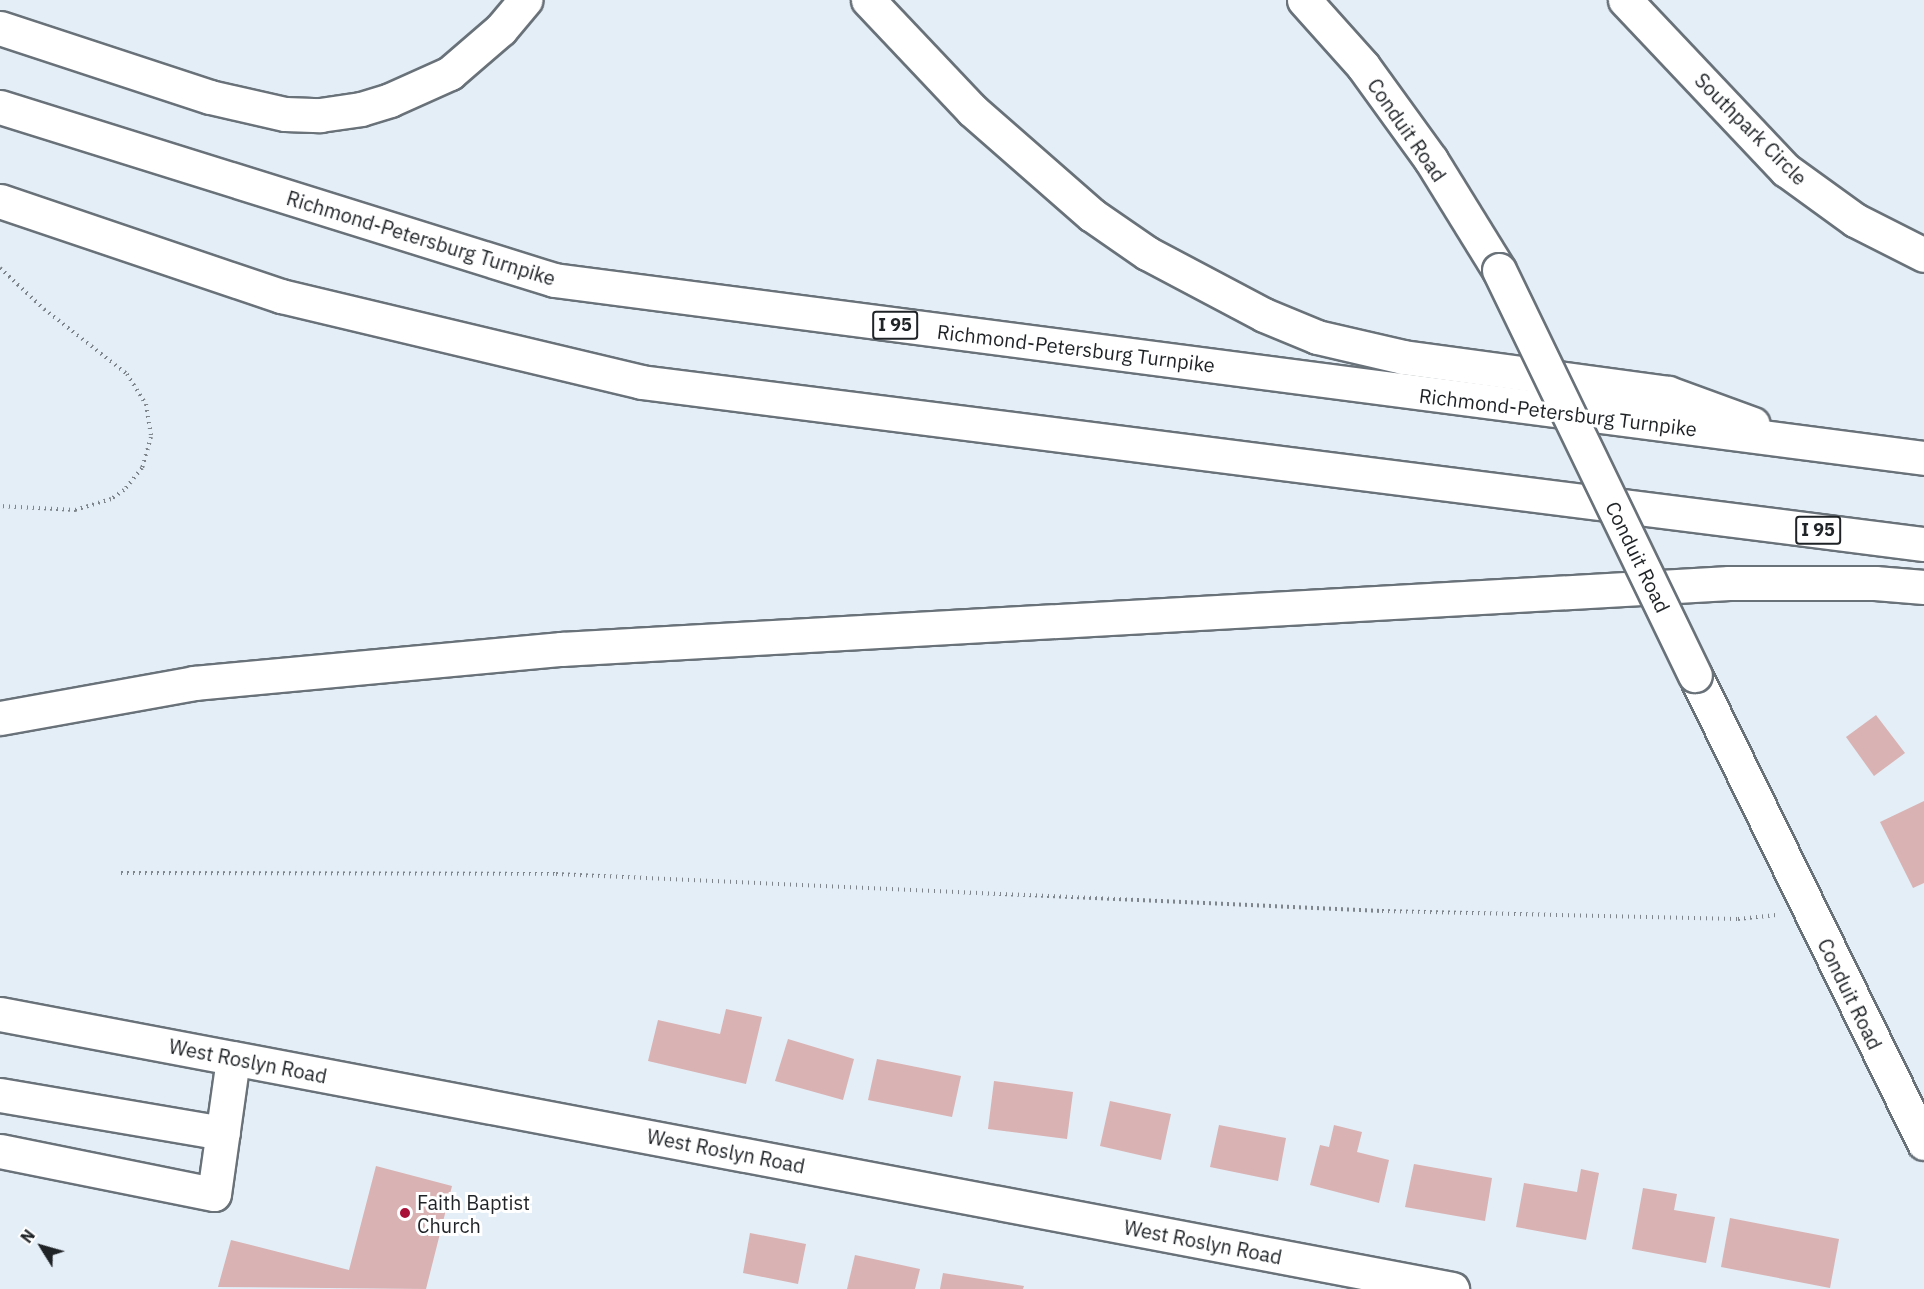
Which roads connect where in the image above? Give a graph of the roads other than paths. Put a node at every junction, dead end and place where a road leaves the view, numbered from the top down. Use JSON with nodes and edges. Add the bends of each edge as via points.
{"nodes":[{"id":1,"x":525,"y":0,"type":"edge"},
{"id":2,"x":868,"y":0,"type":"edge"},
{"id":3,"x":1304,"y":0,"type":"edge"},
{"id":4,"x":1625,"y":0,"type":"edge"},
{"id":5,"x":0,"y":28,"type":"edge"},
{"id":6,"x":0,"y":107,"type":"edge"},
{"id":7,"x":0,"y":201,"type":"edge"},
{"id":8,"x":1924,"y":255,"type":"edge"},
{"id":9,"x":1811,"y":445,"type":"junction"},
{"id":10,"x":1924,"y":458,"type":"edge"},
{"id":11,"x":1924,"y":544,"type":"edge"},
{"id":12,"x":1924,"y":587,"type":"edge"},
{"id":13,"x":0,"y":718,"type":"edge"},
{"id":14,"x":0,"y":1014,"type":"edge"},
{"id":15,"x":233,"y":1058,"type":"junction"},
{"id":16,"x":0,"y":1095,"type":"edge"},
{"id":17,"x":223,"y":1133,"type":"junction"},
{"id":18,"x":1924,"y":1143,"type":"edge"},
{"id":19,"x":0,"y":1151,"type":"edge"},
{"id":20,"x":1452,"y":1289,"type":"edge"}],
"edges":[{"from":1,"to":5,"type":"main road","via":[[501,29],[450,73],[361,109],[321,115],[285,114],[230,103]]},
{"from":2,"to":9,"type":"main road","via":[[972,110],[1092,215],[1166,264],[1264,315],[1317,337],[1403,357],[1668,393]]},
{"from":3,"to":18,"type":"main road","name":"Conduit Road","bridge":true,"via":[[1363,66],[1411,132],[1499,270]]},
{"from":4,"to":8,"type":"main road","name":"Southpark Circle","via":[[1786,170],[1855,220]]},
{"from":6,"to":9,"type":"main road","name":"Richmond-Petersburg Turnpike","number":"I 95","via":[[554,280]]},
{"from":7,"to":11,"type":"main road","number":"I 95","via":[[281,296],[641,382]]},
{"from":9,"to":10,"type":"main road","name":"Richmond-Petersburg Turnpike","number":"I 95"},
{"from":12,"to":13,"type":"main road","via":[[1729,583],[561,649],[194,683]]},
{"from":14,"to":15,"type":"main road","name":"West Roslyn Road"},
{"from":15,"to":17,"type":"main road"},
{"from":15,"to":20,"type":"main road","name":"West Roslyn Road"},
{"from":16,"to":17,"type":"main road"},
{"from":17,"to":19,"type":"main road","via":[[214,1194]]}]}
